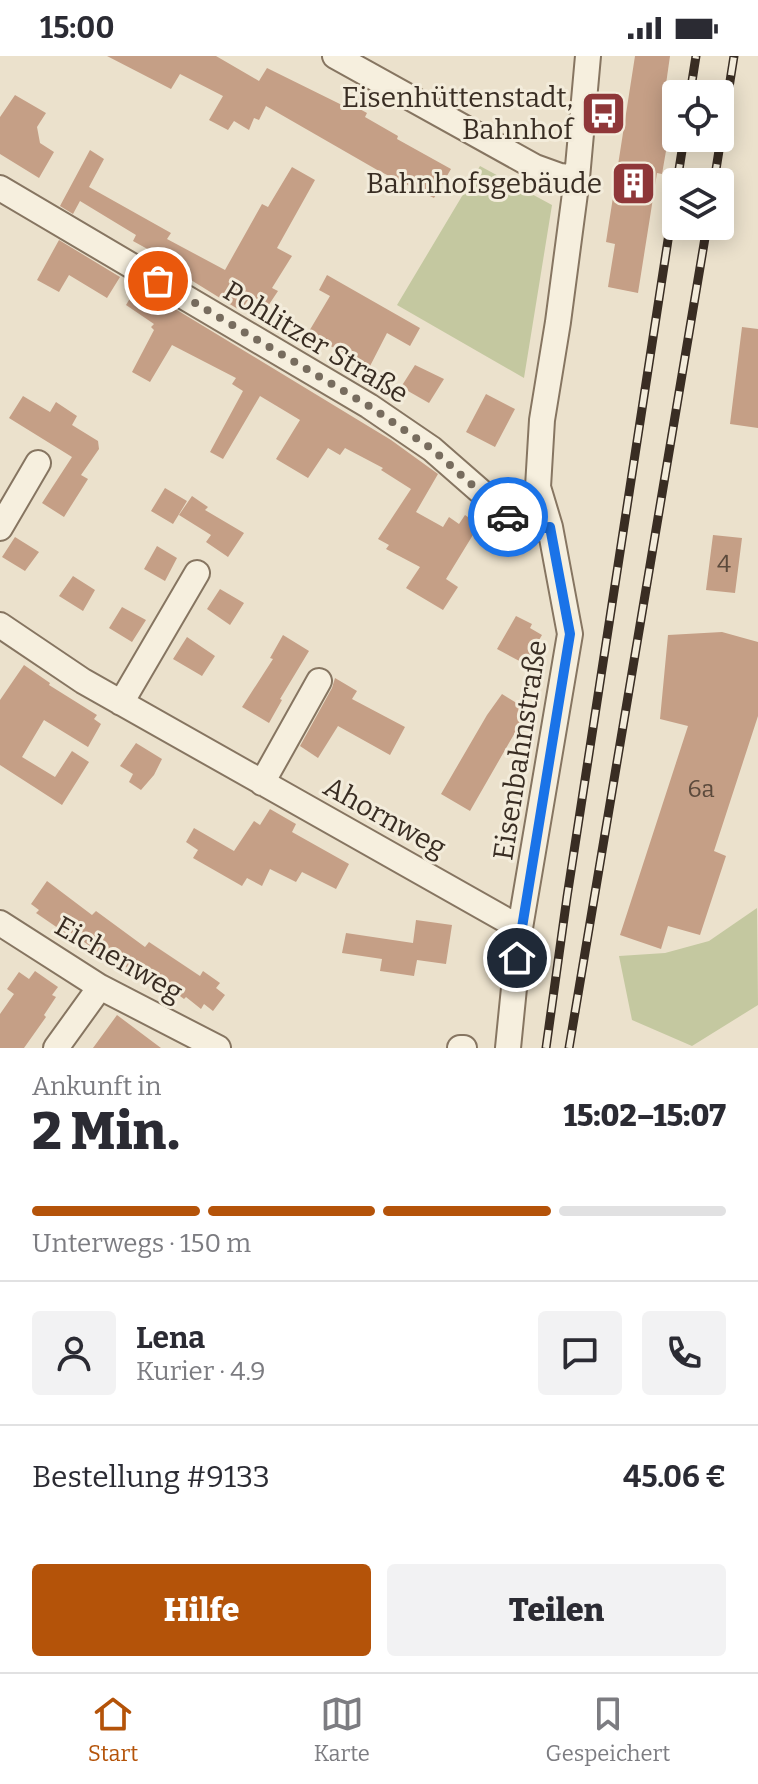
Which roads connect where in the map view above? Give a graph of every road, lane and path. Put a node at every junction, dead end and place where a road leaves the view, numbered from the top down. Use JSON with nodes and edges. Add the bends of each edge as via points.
{"nodes":[{"id":1,"x":335,"y":56,"type":"edge"},
{"id":2,"x":588,"y":56,"type":"edge"},
{"id":3,"x":577,"y":178,"type":"junction"},
{"id":4,"x":0,"y":188,"type":"edge"},
{"id":5,"x":38,"y":463,"type":"dead end"},
{"id":6,"x":550,"y":527,"type":"junction"},
{"id":7,"x":0,"y":528,"type":"edge"},
{"id":8,"x":197,"y":573,"type":"dead end"},
{"id":9,"x":0,"y":625,"type":"edge"},
{"id":10,"x":319,"y":681,"type":"dead end"},
{"id":11,"x":121,"y":703,"type":"junction"},
{"id":12,"x":262,"y":783,"type":"junction"},
{"id":13,"x":0,"y":923,"type":"edge"},
{"id":14,"x":520,"y":928,"type":"junction"},
{"id":15,"x":100,"y":987,"type":"junction"},
{"id":16,"x":211,"y":1047,"type":"edge"},
{"id":17,"x":56,"y":1048,"type":"edge"},
{"id":18,"x":508,"y":1048,"type":"edge"}],
"edges":[{"from":1,"to":3,"type":"street","via":[[535,167]]},
{"from":2,"to":3,"type":"street","name":"Eisenbahnstraße"},
{"from":3,"to":6,"type":"street","name":"Eisenbahnstraße","via":[[542,420],[538,487]]},
{"from":4,"to":6,"type":"street","name":"Pohlitzer Straße","via":[[369,406],[432,449],[519,525]]},
{"from":5,"to":7,"type":"street"},
{"from":6,"to":14,"type":"street","name":"Eisenbahnstraße","via":[[570,634]]},
{"from":8,"to":11,"type":"street"},
{"from":9,"to":11,"type":"street","name":"Ahornweg"},
{"from":10,"to":12,"type":"street"},
{"from":11,"to":12,"type":"street","name":"Ahornweg"},
{"from":12,"to":14,"type":"street","name":"Ahornweg"},
{"from":13,"to":15,"type":"street","name":"Eichenweg"},
{"from":14,"to":18,"type":"street","name":"Eisenbahnstraße"},
{"from":15,"to":16,"type":"street","name":"Eichenweg"},
{"from":15,"to":17,"type":"street"}]}
